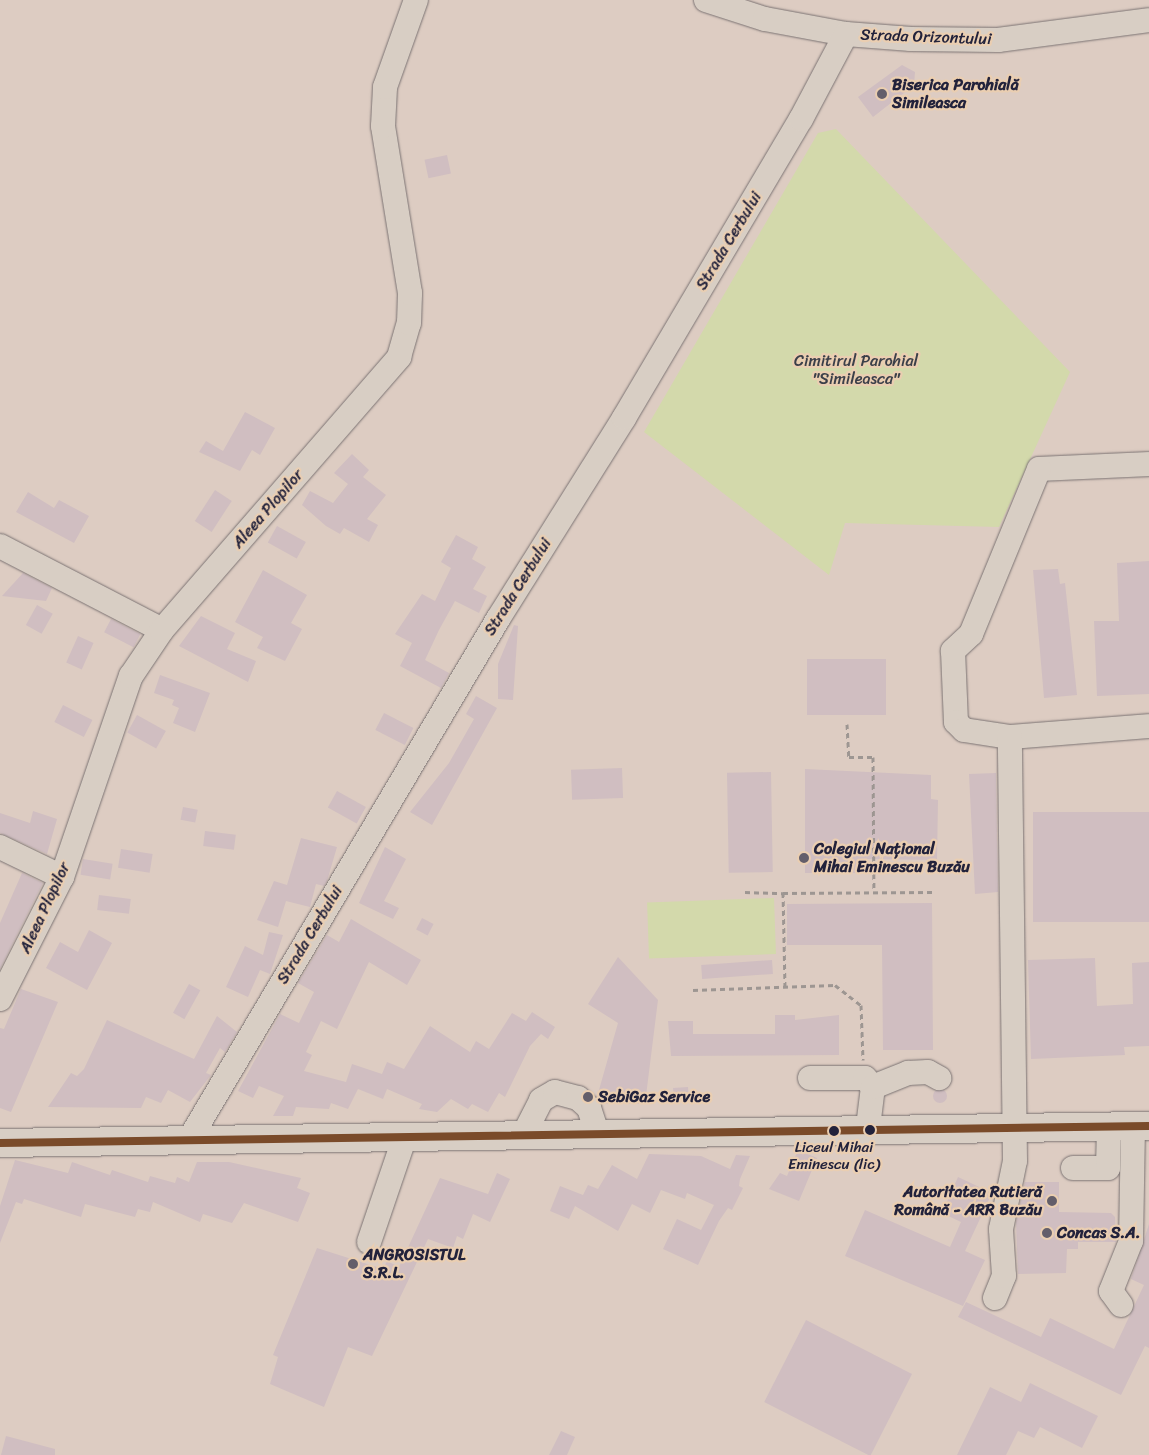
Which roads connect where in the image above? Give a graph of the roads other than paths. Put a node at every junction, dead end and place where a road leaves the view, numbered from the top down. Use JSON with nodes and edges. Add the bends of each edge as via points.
{"nodes":[{"id":1,"x":416,"y":0,"type":"edge"},
{"id":2,"x":706,"y":0,"type":"edge"},
{"id":3,"x":1149,"y":20,"type":"edge"},
{"id":4,"x":846,"y":34,"type":"junction"},
{"id":5,"x":1149,"y":464,"type":"edge"},
{"id":6,"x":0,"y":546,"type":"edge"},
{"id":7,"x":162,"y":630,"type":"junction"},
{"id":8,"x":1149,"y":726,"type":"edge"},
{"id":9,"x":1010,"y":737,"type":"junction"},
{"id":10,"x":0,"y":847,"type":"edge"},
{"id":11,"x":62,"y":877,"type":"junction"},
{"id":12,"x":0,"y":1000,"type":"edge"},
{"id":13,"x":810,"y":1078,"type":"dead end"},
{"id":14,"x":939,"y":1078,"type":"dead end"},
{"id":15,"x":875,"y":1081,"type":"junction"},
{"id":16,"x":1011,"y":1125,"type":"junction"},
{"id":17,"x":1130,"y":1126,"type":"edge"},
{"id":18,"x":868,"y":1127,"type":"junction"},
{"id":19,"x":597,"y":1132,"type":"junction"},
{"id":20,"x":524,"y":1134,"type":"junction"},
{"id":21,"x":405,"y":1136,"type":"junction"},
{"id":22,"x":189,"y":1140,"type":"junction"},
{"id":23,"x":0,"y":1143,"type":"edge"},
{"id":24,"x":1073,"y":1168,"type":"dead end"},
{"id":25,"x":370,"y":1242,"type":"dead end"},
{"id":26,"x":995,"y":1298,"type":"dead end"},
{"id":27,"x":1121,"y":1305,"type":"dead end"}],
"edges":[{"from":1,"to":7,"type":"street","name":"Aleea Plopilor","via":[[385,87],[382,126],[410,293],[409,323],[399,357]]},
{"from":2,"to":4,"type":"street","name":"Strada Orizontului","via":[[765,19]]},
{"from":3,"to":4,"type":"street","name":"Strada Orizontului","via":[[998,40]]},
{"from":4,"to":22,"type":"street","name":"Strada Cerbului","via":[[801,119],[624,418],[498,619]]},
{"from":5,"to":9,"type":"street","via":[[1039,469],[971,634],[952,651],[956,722],[964,730]]},
{"from":6,"to":7,"type":"street"},
{"from":7,"to":11,"type":"street","name":"Aleea Plopilor","via":[[122,694]]},
{"from":8,"to":9,"type":"street"},
{"from":9,"to":16,"type":"street"},
{"from":10,"to":11,"type":"street"},
{"from":11,"to":12,"type":"street","name":"Aleea Plopilor"},
{"from":13,"to":15,"type":"street"},
{"from":14,"to":15,"type":"street","via":[[928,1072]]},
{"from":15,"to":18,"type":"street"},
{"from":16,"to":17,"type":"main road"},
{"from":16,"to":18,"type":"main road"},
{"from":16,"to":26,"type":"street","via":[[1015,1161],[1001,1229],[1004,1276]]},
{"from":17,"to":24,"type":"street","via":[[1108,1168]]},
{"from":17,"to":27,"type":"street","via":[[1131,1241],[1111,1291]]},
{"from":18,"to":19,"type":"main road"},
{"from":19,"to":20,"type":"main road"},
{"from":19,"to":20,"type":"street","via":[[589,1108],[578,1098],[555,1092],[541,1100]]},
{"from":20,"to":21,"type":"main road"},
{"from":21,"to":22,"type":"main road"},
{"from":21,"to":25,"type":"street"},
{"from":22,"to":23,"type":"main road"}]}
